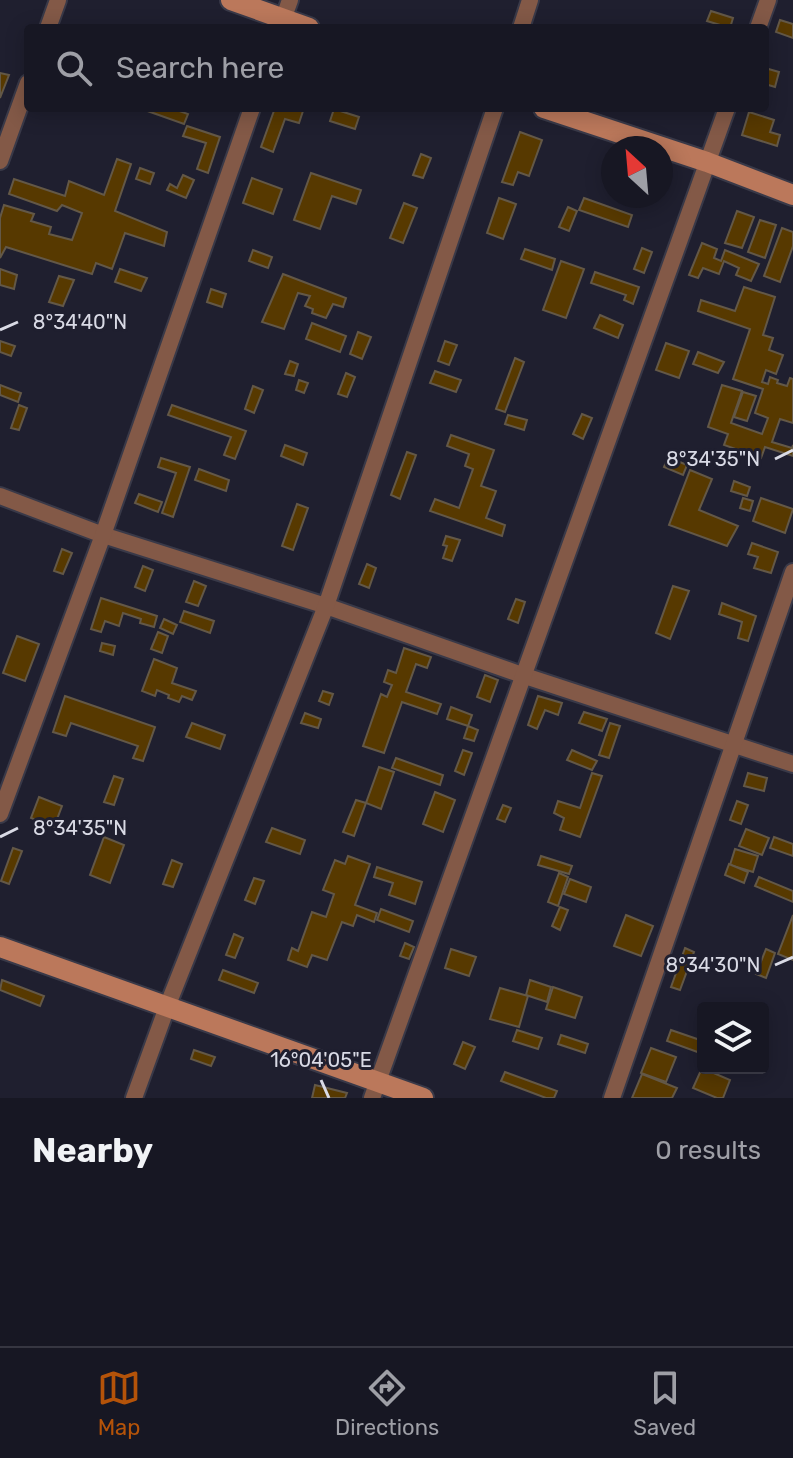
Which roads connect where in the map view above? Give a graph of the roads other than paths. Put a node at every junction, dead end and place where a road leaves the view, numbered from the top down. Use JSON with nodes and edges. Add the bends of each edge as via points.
{"nodes":[{"id":1,"x":58,"y":0,"type":"edge"},
{"id":2,"x":231,"y":0,"type":"edge"},
{"id":3,"x":530,"y":0,"type":"edge"},
{"id":4,"x":768,"y":0,"type":"edge"},
{"id":5,"x":284,"y":16,"type":"edge"},
{"id":6,"x":49,"y":24,"type":"edge"},
{"id":7,"x":522,"y":24,"type":"edge"},
{"id":8,"x":759,"y":24,"type":"edge"},
{"id":9,"x":24,"y":94,"type":"edge"},
{"id":10,"x":251,"y":112,"type":"edge"},
{"id":11,"x":494,"y":112,"type":"edge"},
{"id":12,"x":556,"y":112,"type":"edge"},
{"id":13,"x":726,"y":112,"type":"edge"},
{"id":14,"x":0,"y":161,"type":"edge"},
{"id":15,"x":707,"y":162,"type":"junction"},
{"id":16,"x":793,"y":195,"type":"edge"},
{"id":17,"x":0,"y":496,"type":"edge"},
{"id":18,"x":103,"y":535,"type":"junction"},
{"id":19,"x":793,"y":572,"type":"edge"},
{"id":20,"x":326,"y":606,"type":"junction"},
{"id":21,"x":522,"y":675,"type":"junction"},
{"id":22,"x":733,"y":743,"type":"junction"},
{"id":23,"x":793,"y":764,"type":"edge"},
{"id":24,"x":0,"y":814,"type":"edge"},
{"id":25,"x":0,"y":947,"type":"edge"},
{"id":26,"x":167,"y":1007,"type":"junction"},
{"id":27,"x":375,"y":1090,"type":"edge"},
{"id":28,"x":134,"y":1098,"type":"edge"},
{"id":29,"x":423,"y":1098,"type":"edge"},
{"id":30,"x":612,"y":1098,"type":"edge"}],
"edges":[{"from":1,"to":6,"type":"street"},
{"from":2,"to":5,"type":"street"},
{"from":3,"to":7,"type":"street"},
{"from":4,"to":8,"type":"street"},
{"from":9,"to":14,"type":"street"},
{"from":10,"to":18,"type":"street"},
{"from":11,"to":20,"type":"street"},
{"from":12,"to":15,"type":"street"},
{"from":13,"to":15,"type":"street"},
{"from":15,"to":16,"type":"street"},
{"from":15,"to":21,"type":"street"},
{"from":17,"to":18,"type":"street"},
{"from":18,"to":20,"type":"street"},
{"from":18,"to":24,"type":"street"},
{"from":19,"to":22,"type":"street"},
{"from":20,"to":21,"type":"street"},
{"from":20,"to":26,"type":"street"},
{"from":21,"to":22,"type":"street"},
{"from":21,"to":27,"type":"street"},
{"from":22,"to":23,"type":"street"},
{"from":22,"to":30,"type":"street"},
{"from":25,"to":26,"type":"street"},
{"from":26,"to":27,"type":"street"},
{"from":26,"to":28,"type":"street"},
{"from":27,"to":29,"type":"street"}]}
